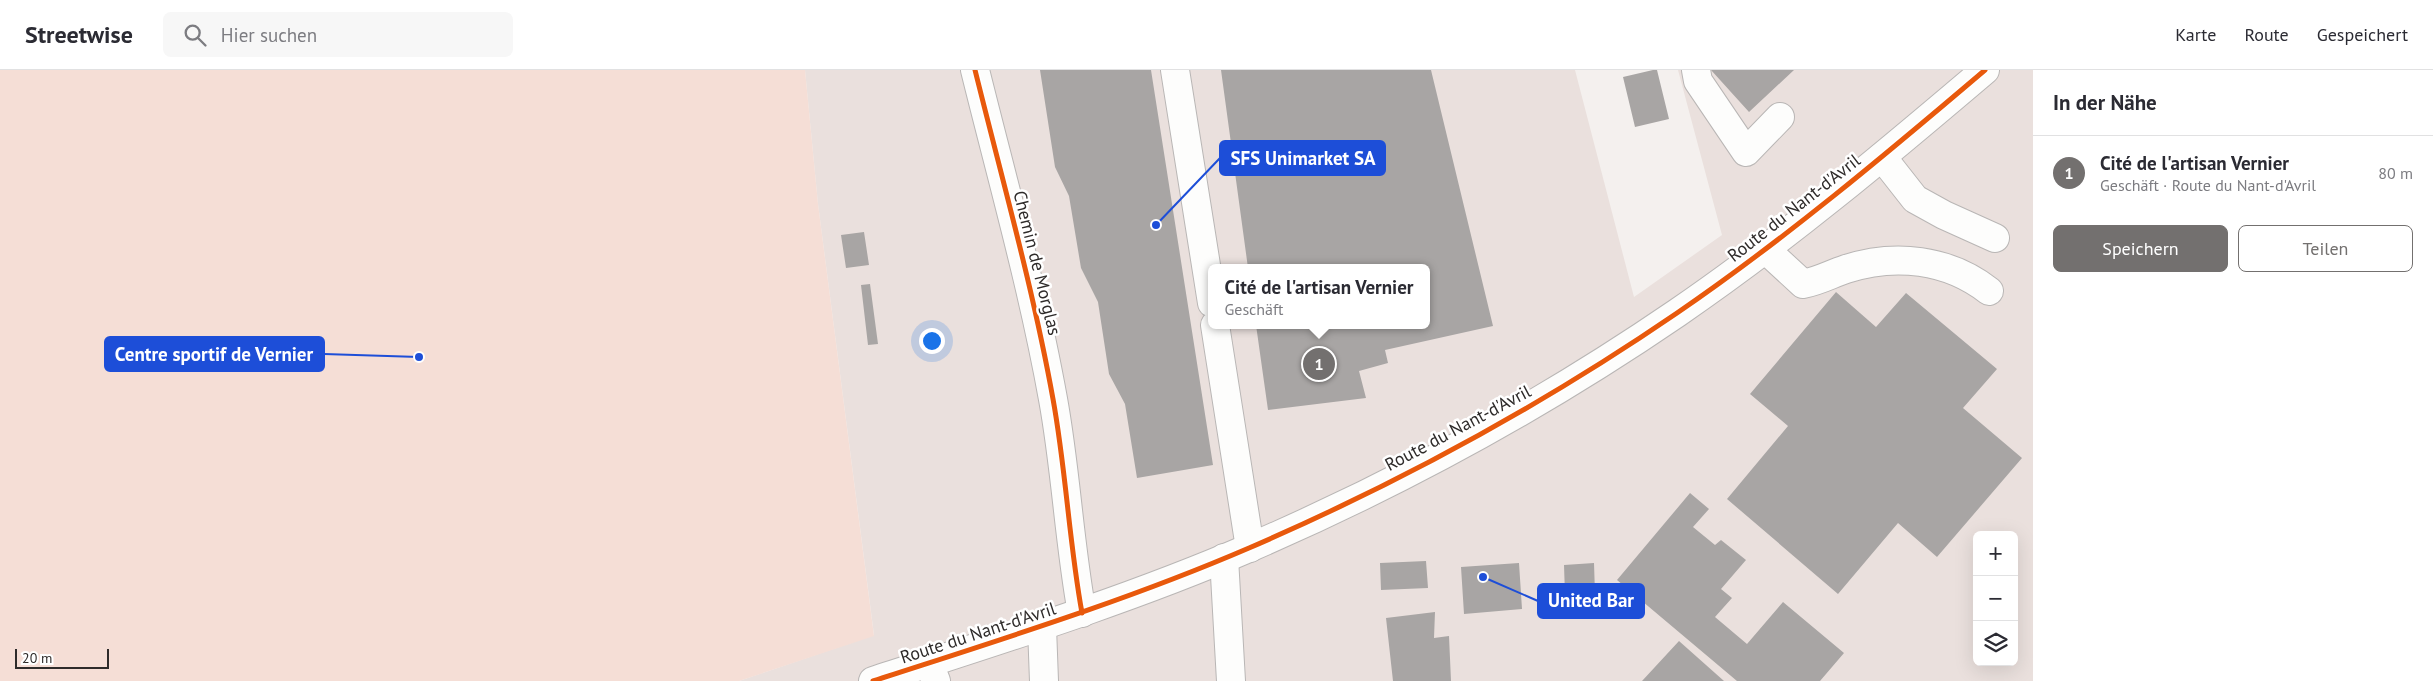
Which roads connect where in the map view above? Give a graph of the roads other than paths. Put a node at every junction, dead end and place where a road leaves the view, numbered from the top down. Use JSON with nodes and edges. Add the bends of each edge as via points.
{"nodes":[{"id":1,"x":976,"y":70,"type":"edge"},
{"id":2,"x":1175,"y":70,"type":"edge"},
{"id":3,"x":1696,"y":70,"type":"edge"},
{"id":4,"x":1985,"y":70,"type":"edge"},
{"id":5,"x":1780,"y":118,"type":"dead end"},
{"id":6,"x":1882,"y":158,"type":"junction"},
{"id":7,"x":1995,"y":238,"type":"dead end"},
{"id":8,"x":1765,"y":249,"type":"junction"},
{"id":9,"x":1208,"y":278,"type":"edge"},
{"id":10,"x":1989,"y":291,"type":"dead end"},
{"id":11,"x":1216,"y":329,"type":"edge"},
{"id":12,"x":1250,"y":548,"type":"junction"},
{"id":13,"x":1224,"y":558,"type":"junction"},
{"id":14,"x":1082,"y":613,"type":"junction"},
{"id":15,"x":1042,"y":627,"type":"junction"},
{"id":16,"x":932,"y":672,"type":"edge"},
{"id":17,"x":873,"y":681,"type":"edge"},
{"id":18,"x":1044,"y":681,"type":"edge"},
{"id":19,"x":1231,"y":681,"type":"edge"}],
"edges":[{"from":1,"to":14,"type":"main road","name":"Chemin de Morglas","via":[[1044,351],[1062,457]]},
{"from":2,"to":9,"type":"main road"},
{"from":3,"to":5,"type":"main road","via":[[1698,80],[1746,152]]},
{"from":4,"to":6,"type":"main road","name":"Route du Nant-d'Avril"},
{"from":6,"to":7,"type":"main road","via":[[1915,199]]},
{"from":6,"to":8,"type":"main road","name":"Route du Nant-d'Avril"},
{"from":8,"to":10,"type":"main road","via":[[1802,284],[1865,264],[1903,259],[1953,270]]},
{"from":8,"to":12,"type":"main road","name":"Route du Nant-d'Avril","via":[[1676,314],[1505,420],[1407,472]]},
{"from":11,"to":12,"type":"main road"},
{"from":12,"to":13,"type":"main road","name":"Route du Nant-d'Avril"},
{"from":13,"to":14,"type":"main road","name":"Route du Nant-d'Avril"},
{"from":13,"to":19,"type":"main road"},
{"from":14,"to":15,"type":"main road","name":"Route du Nant-d'Avril"},
{"from":15,"to":16,"type":"main road","name":"Route du Nant-d'Avril"},
{"from":15,"to":18,"type":"main road"},
{"from":16,"to":17,"type":"main road","name":"Route du Nant-d'Avril"}]}
